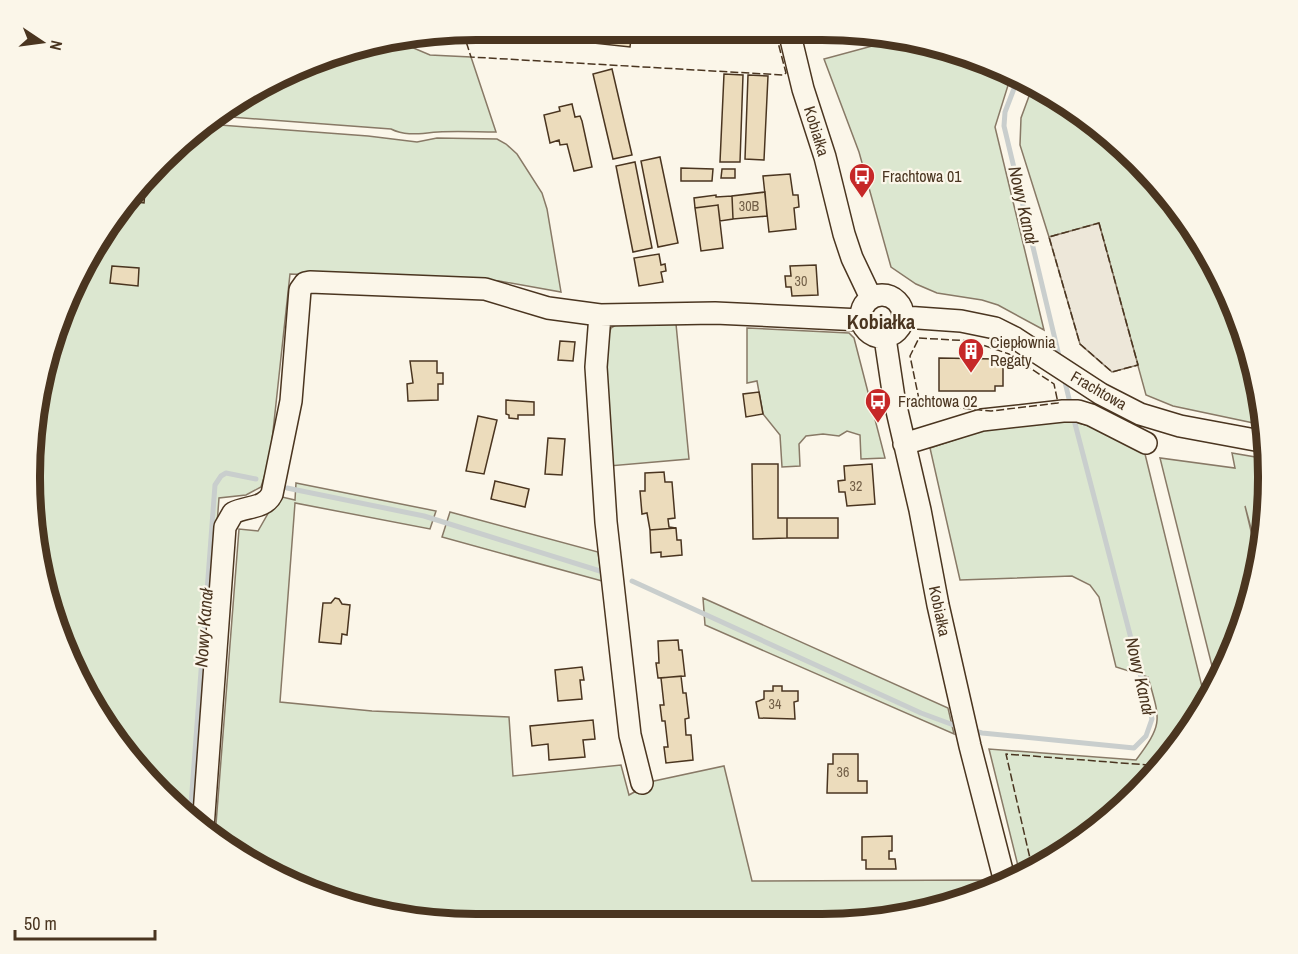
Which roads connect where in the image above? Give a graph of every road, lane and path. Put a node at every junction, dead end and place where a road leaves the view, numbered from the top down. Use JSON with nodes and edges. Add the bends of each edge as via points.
{"nodes":[{"id":1,"x":791,"y":40,"type":"edge"},
{"id":2,"x":872,"y":298,"type":"junction"},
{"id":3,"x":600,"y":315,"type":"junction"},
{"id":4,"x":904,"y":317,"type":"junction"},
{"id":5,"x":861,"y":320,"type":"junction"},
{"id":6,"x":885,"y":338,"type":"junction"},
{"id":7,"x":1256,"y":440,"type":"edge"},
{"id":8,"x":1146,"y":443,"type":"dead end"},
{"id":9,"x":904,"y":444,"type":"junction"},
{"id":10,"x":642,"y":783,"type":"dead end"},
{"id":11,"x":203,"y":816,"type":"edge"},
{"id":12,"x":1003,"y":873,"type":"edge"}],
"edges":[{"from":1,"to":2,"type":"street","name":"Kobiałka","via":[[844,234]]},
{"from":2,"to":4,"type":"street","via":[[888,295],[895,299]]},
{"from":2,"to":5,"type":"street","via":[[865,303]]},
{"from":3,"to":5,"type":"street","via":[[715,314]]},
{"from":3,"to":10,"type":"street","via":[[596,367],[606,522],[630,735]]},
{"from":3,"to":11,"type":"street","via":[[548,308],[485,289],[305,283],[300,290],[291,401],[272,494],[263,504],[233,513],[225,527]]},
{"from":4,"to":6,"type":"street","via":[[900,330]]},
{"from":4,"to":7,"type":"street","name":"Frachtowa","via":[[986,325],[1015,338],[1101,394],[1140,414]]},
{"from":5,"to":6,"type":"street","via":[[869,334]]},
{"from":6,"to":9,"type":"street","name":"Kobiałka"},
{"from":8,"to":9,"type":"street","via":[[1091,415],[1070,411],[982,420]]},
{"from":9,"to":12,"type":"street","name":"Kobiałka","via":[[962,713]]}]}
